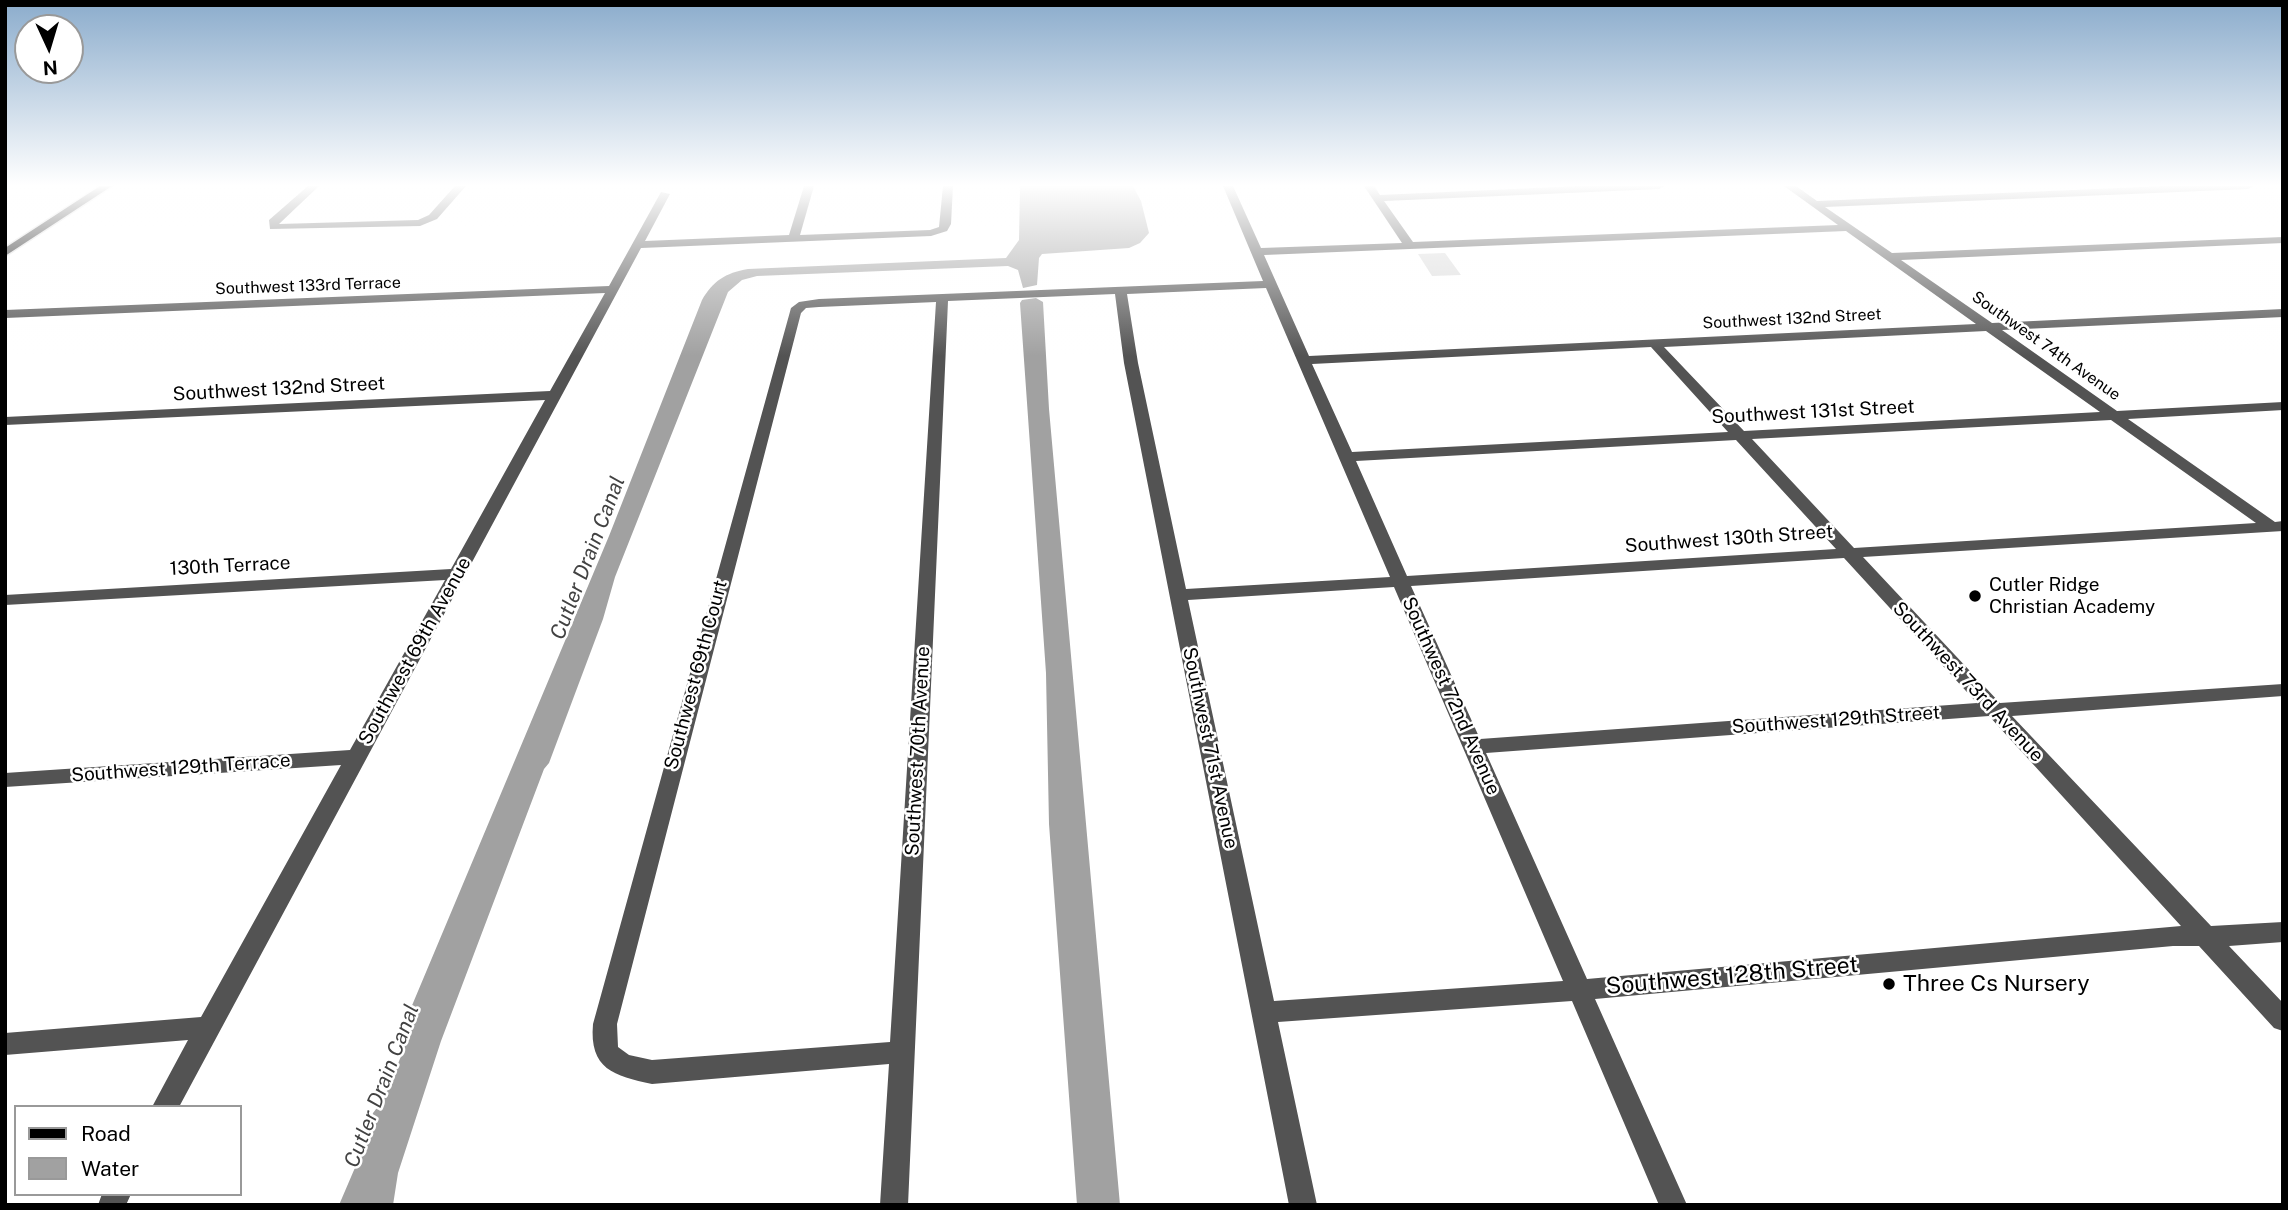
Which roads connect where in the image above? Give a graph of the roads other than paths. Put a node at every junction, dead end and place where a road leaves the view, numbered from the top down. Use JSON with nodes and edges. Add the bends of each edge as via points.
{"nodes":[{"id":1,"x":21,"y":242,"type":"edge"},
{"id":2,"x":702,"y":242,"type":"edge"},
{"id":3,"x":1253,"y":242,"type":"edge"},
{"id":4,"x":1408,"y":242,"type":"edge"},
{"id":5,"x":1496,"y":242,"type":"edge"},
{"id":6,"x":1868,"y":242,"type":"edge"},
{"id":7,"x":2226,"y":242,"type":"edge"},
{"id":8,"x":635,"y":245,"type":"joint"},
{"id":9,"x":1410,"y":246,"type":"junction"},
{"id":10,"x":1257,"y":252,"type":"junction"},
{"id":11,"x":5,"y":253,"type":"edge"},
{"id":12,"x":1889,"y":257,"type":"junction"},
{"id":13,"x":1271,"y":284,"type":"junction"},
{"id":14,"x":611,"y":289,"type":"junction"},
{"id":15,"x":1120,"y":290,"type":"junction"},
{"id":16,"x":942,"y":298,"type":"junction"},
{"id":17,"x":2283,"y":313,"type":"edge"},
{"id":18,"x":5,"y":314,"type":"edge"},
{"id":19,"x":1989,"y":327,"type":"junction"},
{"id":20,"x":1654,"y":343,"type":"junction"},
{"id":21,"x":1304,"y":360,"type":"junction"},
{"id":22,"x":554,"y":395,"type":"junction"},
{"id":23,"x":2283,"y":406,"type":"edge"},
{"id":24,"x":2114,"y":415,"type":"junction"},
{"id":25,"x":5,"y":421,"type":"edge"},
{"id":26,"x":1739,"y":435,"type":"junction"},
{"id":27,"x":1346,"y":457,"type":"junction"},
{"id":28,"x":2279,"y":529,"type":"edge"},
{"id":29,"x":1848,"y":552,"type":"junction"},
{"id":30,"x":457,"y":574,"type":"junction"},
{"id":31,"x":1401,"y":581,"type":"junction"},
{"id":32,"x":1178,"y":595,"type":"junction"},
{"id":33,"x":5,"y":600,"type":"edge"},
{"id":34,"x":2283,"y":690,"type":"edge"},
{"id":35,"x":1993,"y":709,"type":"junction"},
{"id":36,"x":1474,"y":747,"type":"junction"},
{"id":37,"x":357,"y":757,"type":"junction"},
{"id":38,"x":5,"y":780,"type":"edge"},
{"id":39,"x":2283,"y":932,"type":"edge"},
{"id":40,"x":2204,"y":936,"type":"junction"},
{"id":41,"x":1578,"y":990,"type":"junction"},
{"id":42,"x":1264,"y":1012,"type":"junction"},
{"id":43,"x":2283,"y":1020,"type":"edge"},
{"id":44,"x":209,"y":1027,"type":"junction"},
{"id":45,"x":5,"y":1044,"type":"edge"},
{"id":46,"x":902,"y":1052,"type":"junction"},
{"id":47,"x":166,"y":1105,"type":"edge"},
{"id":48,"x":894,"y":1205,"type":"edge"},
{"id":49,"x":1303,"y":1205,"type":"edge"},
{"id":50,"x":1673,"y":1205,"type":"edge"}],
"edges":[{"from":1,"to":11,"type":"main road"},
{"from":2,"to":8,"type":"street"},
{"from":3,"to":10,"type":"street","name":"Southwest 72nd Avenue"},
{"from":4,"to":9,"type":"street"},
{"from":5,"to":9,"type":"street"},
{"from":6,"to":12,"type":"street","name":"Southwest 74th Avenue"},
{"from":7,"to":12,"type":"street"},
{"from":8,"to":14,"type":"street","name":"Southwest 69th Avenue"},
{"from":9,"to":10,"type":"street"},
{"from":10,"to":13,"type":"street","name":"Southwest 72nd Avenue"},
{"from":12,"to":19,"type":"street","name":"Southwest 74th Avenue"},
{"from":13,"to":15,"type":"street"},
{"from":13,"to":21,"type":"street","name":"Southwest 72nd Avenue"},
{"from":14,"to":18,"type":"street","name":"Southwest 133rd Terrace"},
{"from":14,"to":22,"type":"street","name":"Southwest 69th Avenue"},
{"from":15,"to":16,"type":"street"},
{"from":15,"to":32,"type":"street","name":"Southwest 71st Avenue"},
{"from":16,"to":46,"type":"street","name":"Southwest 70th Avenue"},
{"from":16,"to":46,"type":"street","name":"Southwest 69th Court","via":[[807,304],[793,314],[605,1024],[607,1054],[635,1069],[673,1072]]},
{"from":17,"to":19,"type":"street","name":"Southwest 132nd Street"},
{"from":19,"to":20,"type":"street","name":"Southwest 132nd Street"},
{"from":19,"to":24,"type":"street","name":"Southwest 74th Avenue"},
{"from":20,"to":21,"type":"street","name":"Southwest 132nd Street"},
{"from":20,"to":26,"type":"street","name":"Southwest 73rd Avenue"},
{"from":21,"to":27,"type":"street","name":"Southwest 72nd Avenue"},
{"from":22,"to":25,"type":"street","name":"Southwest 132nd Street"},
{"from":22,"to":30,"type":"street","name":"Southwest 69th Avenue"},
{"from":23,"to":24,"type":"street","name":"Southwest 131st Street"},
{"from":24,"to":26,"type":"street","name":"Southwest 131st Street"},
{"from":24,"to":28,"type":"street","name":"Southwest 74th Avenue"},
{"from":26,"to":27,"type":"street","name":"Southwest 131st Street"},
{"from":26,"to":29,"type":"street","name":"Southwest 73rd Avenue"},
{"from":27,"to":31,"type":"street","name":"Southwest 72nd Avenue"},
{"from":28,"to":29,"type":"street","name":"Southwest 130th Street"},
{"from":29,"to":31,"type":"street","name":"Southwest 130th Street"},
{"from":29,"to":35,"type":"street","name":"Southwest 73rd Avenue"},
{"from":30,"to":33,"type":"street","name":"130th Terrace"},
{"from":30,"to":37,"type":"street","name":"Southwest 69th Avenue"},
{"from":31,"to":32,"type":"street","name":"Southwest 130th Street"},
{"from":31,"to":36,"type":"street","name":"Southwest 72nd Avenue"},
{"from":32,"to":42,"type":"street","name":"Southwest 71st Avenue"},
{"from":34,"to":35,"type":"street","name":"Southwest 129th Street"},
{"from":35,"to":36,"type":"street","name":"Southwest 129th Street"},
{"from":35,"to":40,"type":"street","name":"Southwest 73rd Avenue"},
{"from":36,"to":41,"type":"street","name":"Southwest 72nd Avenue"},
{"from":37,"to":38,"type":"street","name":"Southwest 129th Terrace"},
{"from":37,"to":44,"type":"street","name":"Southwest 69th Avenue"},
{"from":39,"to":40,"type":"street","name":"Southwest 128th Street"},
{"from":40,"to":41,"type":"street","name":"Southwest 128th Street"},
{"from":40,"to":43,"type":"street","name":"Southwest 73rd Avenue"},
{"from":41,"to":42,"type":"street","name":"Southwest 128th Street"},
{"from":41,"to":50,"type":"street","name":"Southwest 72nd Avenue"},
{"from":42,"to":49,"type":"street","name":"Southwest 71st Avenue"},
{"from":44,"to":45,"type":"street"},
{"from":44,"to":47,"type":"street","name":"Southwest 69th Avenue"},
{"from":46,"to":48,"type":"street","name":"Southwest 70th Avenue"}]}
